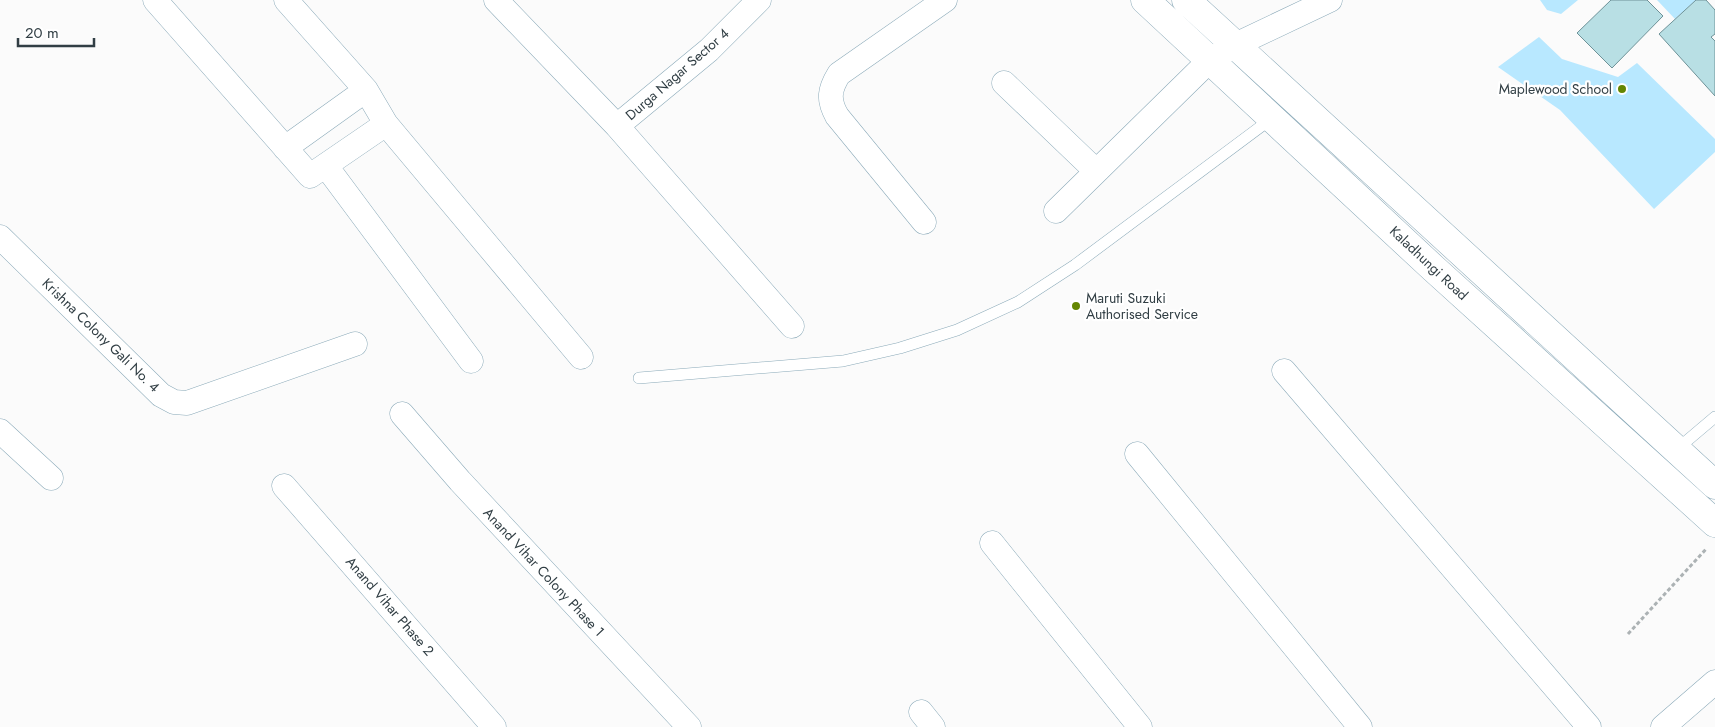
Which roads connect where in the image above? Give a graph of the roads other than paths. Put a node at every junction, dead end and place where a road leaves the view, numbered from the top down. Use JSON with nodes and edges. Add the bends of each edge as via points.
{"nodes":[{"id":1,"x":155,"y":0,"type":"edge"},
{"id":2,"x":286,"y":0,"type":"edge"},
{"id":3,"x":496,"y":0,"type":"edge"},
{"id":4,"x":759,"y":0,"type":"edge"},
{"id":5,"x":945,"y":0,"type":"edge"},
{"id":6,"x":1145,"y":0,"type":"edge"},
{"id":7,"x":1186,"y":0,"type":"edge"},
{"id":8,"x":1330,"y":0,"type":"edge"},
{"id":9,"x":1234,"y":46,"type":"junction"},
{"id":10,"x":1209,"y":61,"type":"junction"},
{"id":11,"x":1004,"y":83,"type":"dead end"},
{"id":12,"x":366,"y":90,"type":"junction"},
{"id":13,"x":1271,"y":119,"type":"junction"},
{"id":14,"x":386,"y":124,"type":"junction"},
{"id":15,"x":617,"y":126,"type":"junction"},
{"id":16,"x":285,"y":148,"type":"junction"},
{"id":17,"x":326,"y":166,"type":"junction"},
{"id":18,"x":1096,"y":171,"type":"junction"},
{"id":19,"x":1056,"y":211,"type":"dead end"},
{"id":20,"x":924,"y":222,"type":"dead end"},
{"id":21,"x":0,"y":237,"type":"edge"},
{"id":22,"x":1453,"y":247,"type":"junction"},
{"id":23,"x":1433,"y":268,"type":"junction"},
{"id":24,"x":792,"y":326,"type":"dead end"},
{"id":25,"x":355,"y":344,"type":"dead end"},
{"id":26,"x":580,"y":357,"type":"dead end"},
{"id":27,"x":472,"y":361,"type":"dead end"},
{"id":28,"x":1284,"y":371,"type":"dead end"},
{"id":29,"x":639,"y":378,"type":"dead end"},
{"id":30,"x":402,"y":414,"type":"dead end"},
{"id":31,"x":1715,"y":417,"type":"edge"},
{"id":32,"x":0,"y":431,"type":"edge"},
{"id":33,"x":1676,"y":450,"type":"junction"},
{"id":34,"x":1137,"y":454,"type":"dead end"},
{"id":35,"x":52,"y":478,"type":"dead end"},
{"id":36,"x":1715,"y":485,"type":"edge"},
{"id":37,"x":284,"y":486,"type":"dead end"},
{"id":38,"x":1712,"y":535,"type":"edge"},
{"id":39,"x":992,"y":542,"type":"dead end"},
{"id":40,"x":1715,"y":682,"type":"edge"},
{"id":41,"x":494,"y":727,"type":"edge"},
{"id":42,"x":689,"y":727,"type":"edge"},
{"id":43,"x":1140,"y":727,"type":"edge"},
{"id":44,"x":1360,"y":727,"type":"edge"},
{"id":45,"x":1589,"y":727,"type":"edge"},
{"id":46,"x":1663,"y":727,"type":"edge"}],
"edges":[{"from":1,"to":16,"type":"street"},
{"from":2,"to":12,"type":"street"},
{"from":3,"to":15,"type":"street"},
{"from":4,"to":15,"type":"street","name":"Durga Nagar Sector 4","via":[[709,50]]},
{"from":5,"to":20,"type":"street","via":[[839,74],[831,87],[830,103],[837,116]]},
{"from":6,"to":10,"type":"main road","name":"Kaladhungi Road"},
{"from":7,"to":9,"type":"main road","name":"Kaladhungi Road"},
{"from":8,"to":9,"type":"street"},
{"from":9,"to":10,"type":"street"},
{"from":9,"to":22,"type":"main road","name":"Kaladhungi Road"},
{"from":10,"to":13,"type":"main road","name":"Kaladhungi Road"},
{"from":10,"to":18,"type":"street"},
{"from":11,"to":18,"type":"street"},
{"from":12,"to":14,"type":"street"},
{"from":12,"to":16,"type":"street"},
{"from":13,"to":23,"type":"main road","name":"Kaladhungi Road"},
{"from":13,"to":29,"type":"lane","via":[[1075,264],[1018,302],[957,330],[900,348],[842,360]]},
{"from":14,"to":17,"type":"street"},
{"from":14,"to":26,"type":"street"},
{"from":15,"to":24,"type":"street"},
{"from":16,"to":17,"type":"street","via":[[310,176]]},
{"from":17,"to":27,"type":"street"},
{"from":18,"to":19,"type":"street"},
{"from":21,"to":25,"type":"street","name":"Krishna Colony Gali No. 4","via":[[161,395],[174,402],[187,402]]},
{"from":22,"to":23,"type":"main road"},
{"from":22,"to":33,"type":"main road","name":"Kaladhungi Road"},
{"from":23,"to":38,"type":"main road","name":"Kaladhungi Road"},
{"from":28,"to":45,"type":"street"},
{"from":30,"to":42,"type":"street","name":"Anand Vihar Colony Phase 1","via":[[460,481]]},
{"from":31,"to":33,"type":"lane"},
{"from":32,"to":35,"type":"street"},
{"from":33,"to":36,"type":"main road","name":"Kaladhungi Road"},
{"from":34,"to":44,"type":"street"},
{"from":37,"to":41,"type":"street","name":"Anand Vihar Phase 2"},
{"from":39,"to":43,"type":"street"},
{"from":40,"to":46,"type":"street"}]}
